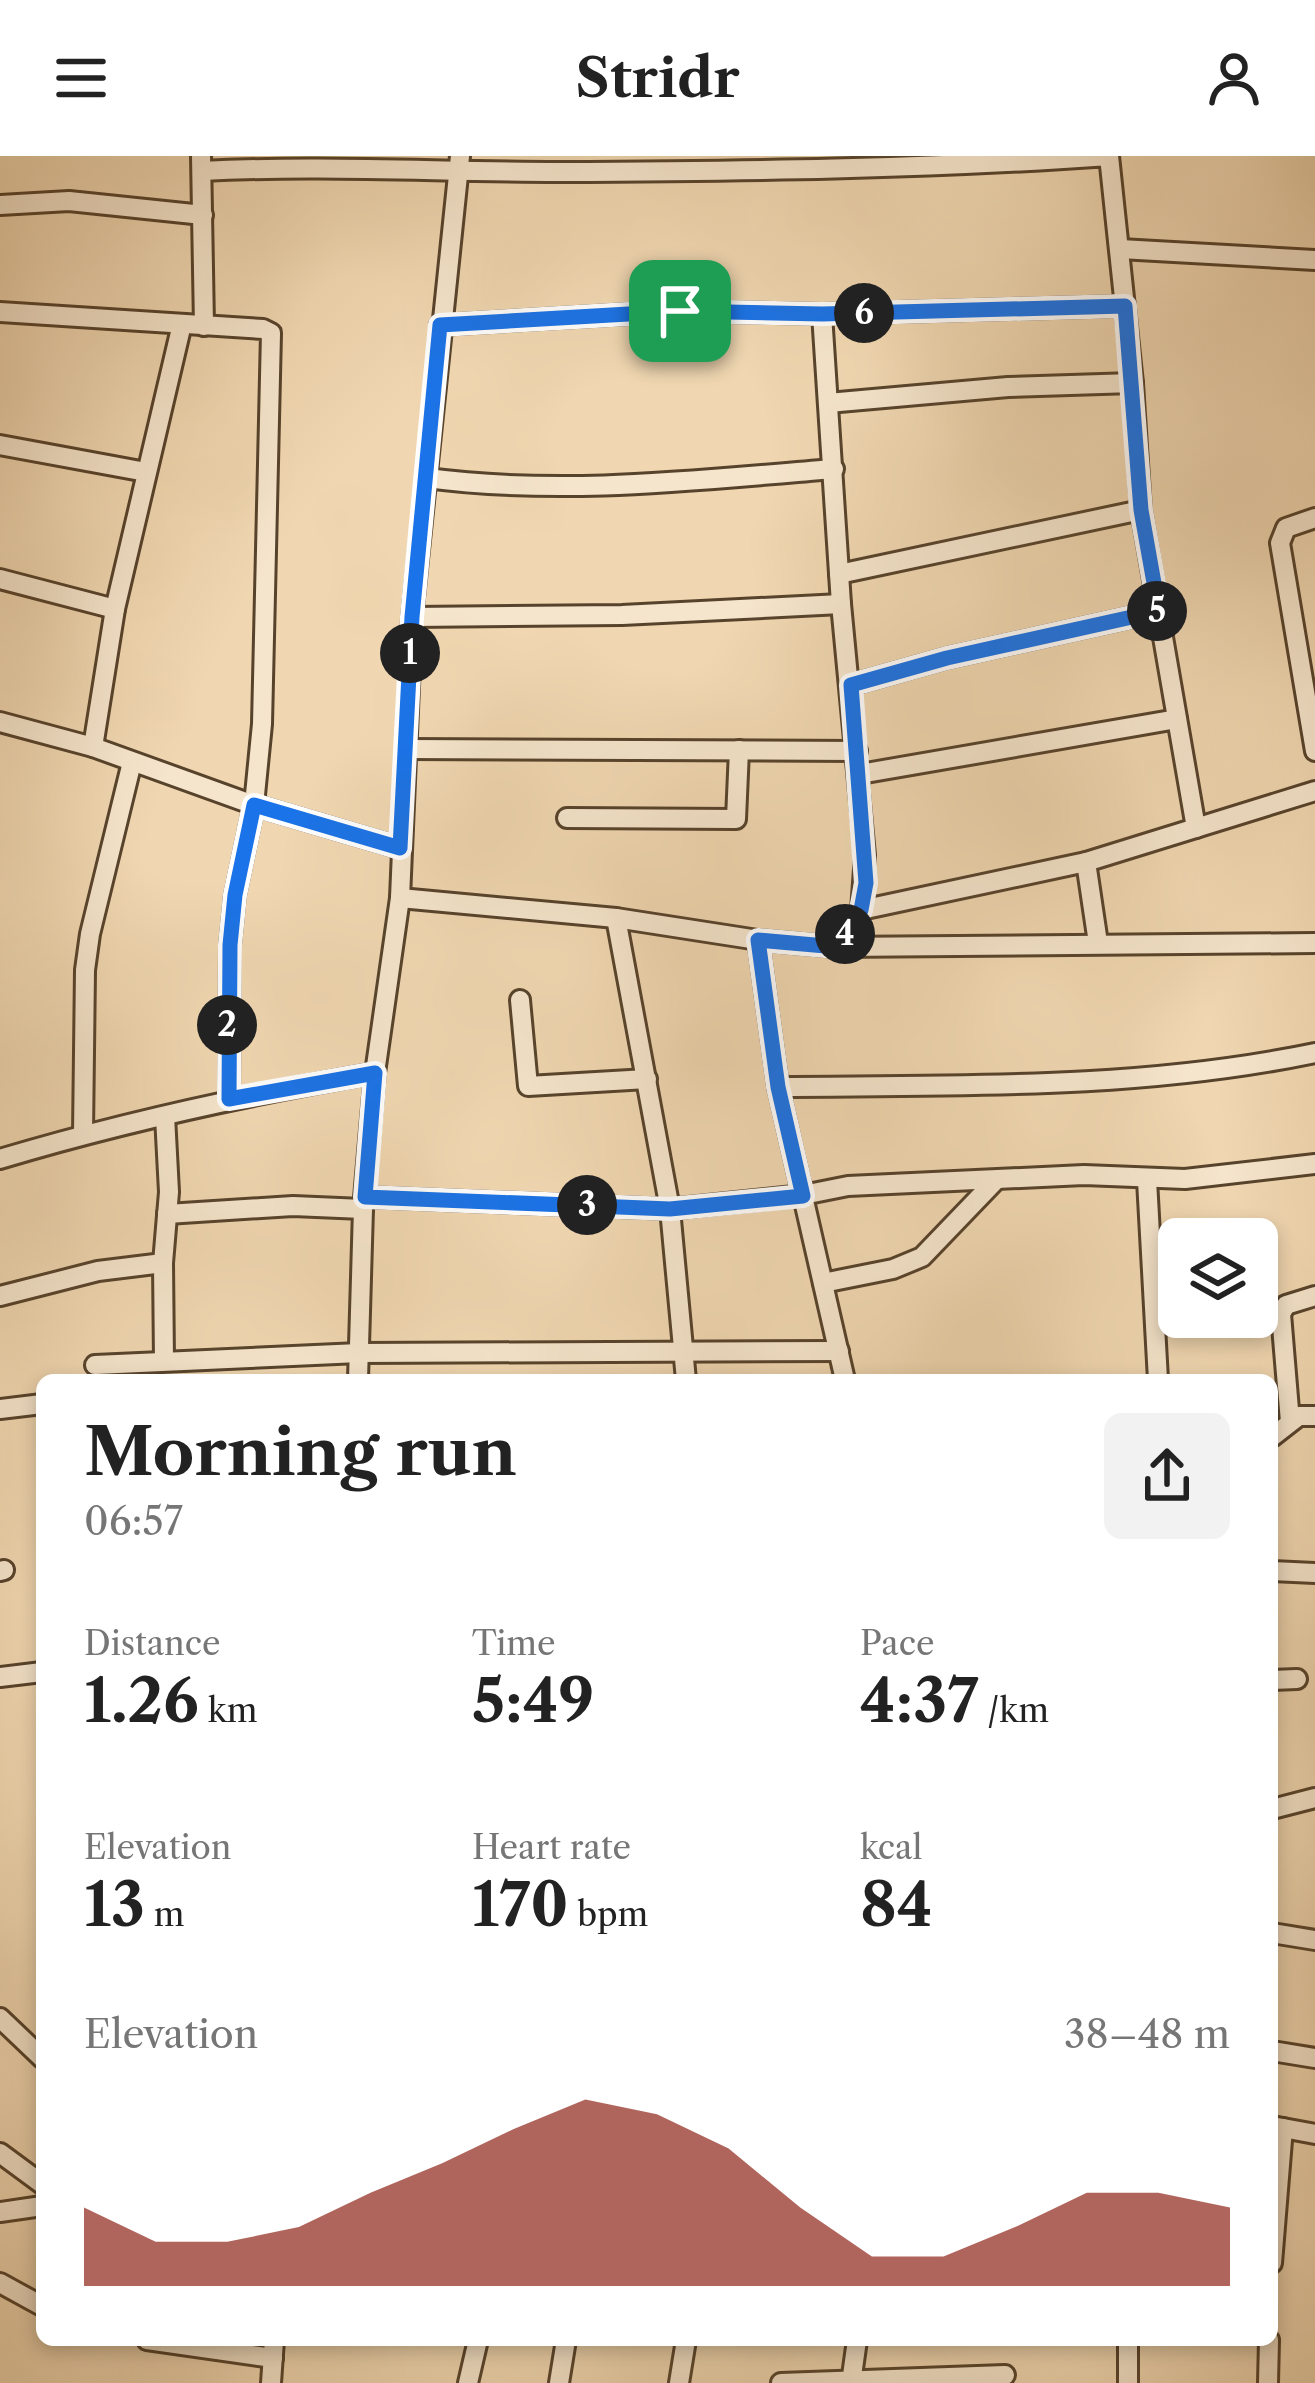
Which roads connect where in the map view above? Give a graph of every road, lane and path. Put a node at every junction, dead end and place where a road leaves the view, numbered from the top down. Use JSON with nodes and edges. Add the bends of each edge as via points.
{"nodes":[{"id":1,"x":324,"y":162,"type":"edge"},
{"id":2,"x":201,"y":164,"type":"edge"},
{"id":3,"x":459,"y":164,"type":"edge"},
{"id":4,"x":747,"y":164,"type":"edge"},
{"id":5,"x":0,"y":205,"type":"edge"},
{"id":6,"x":203,"y":215,"type":"junction"},
{"id":7,"x":1120,"y":250,"type":"junction"},
{"id":8,"x":1315,"y":260,"type":"edge"},
{"id":9,"x":1125,"y":306,"type":"junction"},
{"id":10,"x":0,"y":312,"type":"edge"},
{"id":11,"x":822,"y":314,"type":"junction"},
{"id":12,"x":182,"y":324,"type":"junction"},
{"id":13,"x":440,"y":325,"type":"junction"},
{"id":14,"x":204,"y":326,"type":"junction"},
{"id":15,"x":1133,"y":382,"type":"junction"},
{"id":16,"x":828,"y":403,"type":"junction"},
{"id":17,"x":0,"y":445,"type":"edge"},
{"id":18,"x":834,"y":470,"type":"junction"},
{"id":19,"x":146,"y":472,"type":"junction"},
{"id":20,"x":427,"y":478,"type":"junction"},
{"id":21,"x":1141,"y":510,"type":"junction"},
{"id":22,"x":1315,"y":518,"type":"edge"},
{"id":23,"x":839,"y":574,"type":"junction"},
{"id":24,"x":0,"y":579,"type":"edge"},
{"id":25,"x":841,"y":604,"type":"junction"},
{"id":26,"x":116,"y":609,"type":"junction"},
{"id":27,"x":1159,"y":611,"type":"junction"},
{"id":28,"x":412,"y":617,"type":"junction"},
{"id":29,"x":1307,"y":655,"type":"edge"},
{"id":30,"x":851,"y":685,"type":"junction"},
{"id":31,"x":1177,"y":718,"type":"junction"},
{"id":32,"x":0,"y":722,"type":"edge"},
{"id":33,"x":93,"y":747,"type":"junction"},
{"id":34,"x":406,"y":749,"type":"junction"},
{"id":35,"x":739,"y":750,"type":"junction"},
{"id":36,"x":857,"y":751,"type":"junction"},
{"id":37,"x":1315,"y":751,"type":"edge"},
{"id":38,"x":132,"y":762,"type":"junction"},
{"id":39,"x":860,"y":774,"type":"junction"},
{"id":40,"x":1315,"y":791,"type":"edge"},
{"id":41,"x":254,"y":805,"type":"junction"},
{"id":42,"x":567,"y":818,"type":"dead end"},
{"id":43,"x":1196,"y":828,"type":"junction"},
{"id":44,"x":400,"y":848,"type":"junction"},
{"id":45,"x":1086,"y":862,"type":"junction"},
{"id":46,"x":400,"y":898,"type":"junction"},
{"id":47,"x":861,"y":910,"type":"junction"},
{"id":48,"x":616,"y":918,"type":"junction"},
{"id":49,"x":758,"y":940,"type":"junction"},
{"id":50,"x":1315,"y":943,"type":"edge"},
{"id":51,"x":1098,"y":944,"type":"junction"},
{"id":52,"x":837,"y":947,"type":"junction"},
{"id":53,"x":520,"y":1000,"type":"dead end"},
{"id":54,"x":1315,"y":1053,"type":"edge"},
{"id":55,"x":375,"y":1073,"type":"junction"},
{"id":56,"x":647,"y":1079,"type":"junction"},
{"id":57,"x":778,"y":1087,"type":"junction"},
{"id":58,"x":229,"y":1099,"type":"junction"},
{"id":59,"x":165,"y":1116,"type":"junction"},
{"id":60,"x":83,"y":1134,"type":"junction"},
{"id":61,"x":0,"y":1159,"type":"edge"},
{"id":62,"x":1315,"y":1164,"type":"edge"},
{"id":63,"x":1147,"y":1180,"type":"junction"},
{"id":64,"x":995,"y":1181,"type":"junction"},
{"id":65,"x":803,"y":1196,"type":"junction"},
{"id":66,"x":364,"y":1203,"type":"junction"},
{"id":67,"x":670,"y":1209,"type":"junction"},
{"id":68,"x":167,"y":1214,"type":"junction"},
{"id":69,"x":163,"y":1263,"type":"junction"},
{"id":70,"x":823,"y":1283,"type":"junction"},
{"id":71,"x":0,"y":1296,"type":"edge"},
{"id":72,"x":1315,"y":1296,"type":"edge"},
{"id":73,"x":684,"y":1349,"type":"junction"},
{"id":74,"x":839,"y":1351,"type":"junction"},
{"id":75,"x":358,"y":1354,"type":"junction"},
{"id":76,"x":164,"y":1360,"type":"junction"},
{"id":77,"x":95,"y":1364,"type":"dead end"},
{"id":78,"x":358,"y":1374,"type":"edge"},
{"id":79,"x":686,"y":1374,"type":"edge"},
{"id":80,"x":844,"y":1374,"type":"edge"},
{"id":81,"x":1159,"y":1374,"type":"edge"},
{"id":82,"x":36,"y":1405,"type":"edge"},
{"id":83,"x":0,"y":1409,"type":"edge"},
{"id":84,"x":1315,"y":1416,"type":"edge"},
{"id":85,"x":1290,"y":1421,"type":"junction"},
{"id":86,"x":1278,"y":1432,"type":"edge"},
{"id":87,"x":1278,"y":1571,"type":"edge"},
{"id":88,"x":1315,"y":1573,"type":"edge"},
{"id":89,"x":36,"y":1673,"type":"edge"},
{"id":90,"x":0,"y":1677,"type":"edge"},
{"id":91,"x":1297,"y":1679,"type":"dead end"},
{"id":92,"x":1278,"y":1680,"type":"edge"},
{"id":93,"x":1315,"y":1798,"type":"edge"},
{"id":94,"x":1278,"y":1807,"type":"edge"},
{"id":95,"x":1278,"y":1935,"type":"edge"},
{"id":96,"x":1315,"y":1940,"type":"edge"},
{"id":97,"x":0,"y":2018,"type":"edge"},
{"id":98,"x":36,"y":2052,"type":"edge"},
{"id":99,"x":1278,"y":2052,"type":"edge"},
{"id":100,"x":1315,"y":2058,"type":"edge"},
{"id":101,"x":1278,"y":2127,"type":"edge"},
{"id":102,"x":1315,"y":2134,"type":"edge"},
{"id":103,"x":0,"y":2152,"type":"edge"},
{"id":104,"x":36,"y":2179,"type":"edge"},
{"id":105,"x":36,"y":2207,"type":"edge"},
{"id":106,"x":0,"y":2212,"type":"edge"},
{"id":107,"x":0,"y":2283,"type":"edge"},
{"id":108,"x":36,"y":2303,"type":"edge"},
{"id":109,"x":230,"y":2346,"type":"edge"},
{"id":110,"x":477,"y":2346,"type":"edge"},
{"id":111,"x":565,"y":2346,"type":"edge"},
{"id":112,"x":685,"y":2346,"type":"edge"},
{"id":113,"x":856,"y":2346,"type":"edge"},
{"id":114,"x":1128,"y":2346,"type":"edge"},
{"id":115,"x":1269,"y":2346,"type":"edge"},
{"id":116,"x":273,"y":2349,"type":"edge"},
{"id":117,"x":1005,"y":2375,"type":"dead end"},
{"id":118,"x":970,"y":2379,"type":"edge"},
{"id":119,"x":851,"y":2381,"type":"edge"},
{"id":120,"x":271,"y":2383,"type":"edge"},
{"id":121,"x":468,"y":2383,"type":"edge"},
{"id":122,"x":559,"y":2383,"type":"edge"},
{"id":123,"x":679,"y":2383,"type":"edge"},
{"id":124,"x":781,"y":2383,"type":"edge"},
{"id":125,"x":1128,"y":2383,"type":"edge"},
{"id":126,"x":1268,"y":2383,"type":"edge"}],
"edges":[{"from":1,"to":2,"type":"street"},
{"from":1,"to":3,"type":"street"},
{"from":2,"to":6,"type":"street"},
{"from":3,"to":4,"type":"street"},
{"from":3,"to":13,"type":"street"},
{"from":4,"to":7,"type":"street","via":[[963,167],[1109,156]]},
{"from":5,"to":6,"type":"street","via":[[69,201]]},
{"from":6,"to":14,"type":"street"},
{"from":7,"to":8,"type":"street"},
{"from":7,"to":9,"type":"street"},
{"from":9,"to":11,"type":"street"},
{"from":9,"to":15,"type":"street"},
{"from":10,"to":12,"type":"street"},
{"from":11,"to":13,"type":"street","via":[[680,311]]},
{"from":11,"to":16,"type":"street"},
{"from":12,"to":14,"type":"street"},
{"from":12,"to":19,"type":"street"},
{"from":13,"to":20,"type":"street"},
{"from":14,"to":41,"type":"street","via":[[272,337]]},
{"from":15,"to":16,"type":"street"},
{"from":15,"to":21,"type":"street"},
{"from":16,"to":18,"type":"street"},
{"from":17,"to":19,"type":"street"},
{"from":18,"to":20,"type":"street","via":[[595,488]]},
{"from":18,"to":23,"type":"street"},
{"from":19,"to":26,"type":"street"},
{"from":20,"to":28,"type":"street"},
{"from":21,"to":23,"type":"street"},
{"from":21,"to":27,"type":"street"},
{"from":22,"to":29,"type":"street","via":[[1286,528],[1280,543]]},
{"from":23,"to":25,"type":"street"},
{"from":24,"to":26,"type":"street"},
{"from":25,"to":28,"type":"street"},
{"from":25,"to":30,"type":"street"},
{"from":26,"to":33,"type":"street"},
{"from":27,"to":30,"type":"street"},
{"from":27,"to":31,"type":"street"},
{"from":28,"to":34,"type":"street"},
{"from":29,"to":37,"type":"street"},
{"from":30,"to":36,"type":"street"},
{"from":31,"to":39,"type":"street"},
{"from":31,"to":43,"type":"street"},
{"from":32,"to":33,"type":"street"},
{"from":33,"to":38,"type":"street"},
{"from":34,"to":35,"type":"street"},
{"from":34,"to":44,"type":"street"},
{"from":35,"to":36,"type":"street"},
{"from":35,"to":42,"type":"street","via":[[736,819]]},
{"from":36,"to":39,"type":"street"},
{"from":38,"to":41,"type":"street"},
{"from":38,"to":60,"type":"street","via":[[90,934]]},
{"from":39,"to":47,"type":"street"},
{"from":40,"to":43,"type":"street"},
{"from":41,"to":44,"type":"street"},
{"from":41,"to":58,"type":"street","via":[[230,945]]},
{"from":43,"to":45,"type":"street"},
{"from":44,"to":46,"type":"street"},
{"from":45,"to":47,"type":"street"},
{"from":45,"to":51,"type":"street"},
{"from":46,"to":48,"type":"street"},
{"from":46,"to":55,"type":"street"},
{"from":47,"to":52,"type":"street"},
{"from":48,"to":49,"type":"street"},
{"from":48,"to":56,"type":"street"},
{"from":49,"to":52,"type":"street"},
{"from":49,"to":57,"type":"street"},
{"from":50,"to":51,"type":"street"},
{"from":51,"to":52,"type":"street"},
{"from":53,"to":56,"type":"street","via":[[527,1086]]},
{"from":54,"to":57,"type":"street","via":[[1116,1081]]},
{"from":55,"to":58,"type":"street"},
{"from":55,"to":66,"type":"street"},
{"from":56,"to":67,"type":"street"},
{"from":57,"to":65,"type":"street"},
{"from":58,"to":59,"type":"street"},
{"from":59,"to":60,"type":"street"},
{"from":59,"to":68,"type":"street"},
{"from":60,"to":61,"type":"street"},
{"from":62,"to":63,"type":"street"},
{"from":63,"to":64,"type":"street"},
{"from":63,"to":81,"type":"street"},
{"from":64,"to":65,"type":"street","via":[[848,1186]]},
{"from":64,"to":70,"type":"street","via":[[922,1257]]},
{"from":65,"to":67,"type":"street"},
{"from":65,"to":70,"type":"street"},
{"from":66,"to":67,"type":"street"},
{"from":66,"to":68,"type":"street"},
{"from":66,"to":75,"type":"street"},
{"from":67,"to":73,"type":"street"},
{"from":68,"to":69,"type":"street"},
{"from":69,"to":71,"type":"street"},
{"from":69,"to":76,"type":"street"},
{"from":70,"to":74,"type":"street"},
{"from":72,"to":85,"type":"street","via":[[1281,1314]]},
{"from":73,"to":74,"type":"street"},
{"from":73,"to":75,"type":"street"},
{"from":73,"to":79,"type":"street"},
{"from":74,"to":80,"type":"street"},
{"from":75,"to":76,"type":"street"},
{"from":75,"to":78,"type":"street"},
{"from":76,"to":77,"type":"street"},
{"from":82,"to":83,"type":"street"},
{"from":84,"to":85,"type":"street"},
{"from":85,"to":86,"type":"street"},
{"from":87,"to":88,"type":"street"},
{"from":89,"to":90,"type":"street"},
{"from":91,"to":92,"type":"street"},
{"from":93,"to":94,"type":"street"},
{"from":95,"to":96,"type":"street"},
{"from":97,"to":98,"type":"street"},
{"from":99,"to":100,"type":"street"},
{"from":101,"to":102,"type":"street"},
{"from":103,"to":104,"type":"street"},
{"from":105,"to":106,"type":"street"},
{"from":107,"to":108,"type":"street"},
{"from":109,"to":116,"type":"street"},
{"from":110,"to":121,"type":"street"},
{"from":111,"to":122,"type":"street"},
{"from":112,"to":123,"type":"street"},
{"from":113,"to":119,"type":"street"},
{"from":114,"to":125,"type":"street"},
{"from":115,"to":126,"type":"street"},
{"from":116,"to":120,"type":"street"},
{"from":117,"to":118,"type":"street"},
{"from":118,"to":119,"type":"street"},
{"from":119,"to":124,"type":"street"}]}
